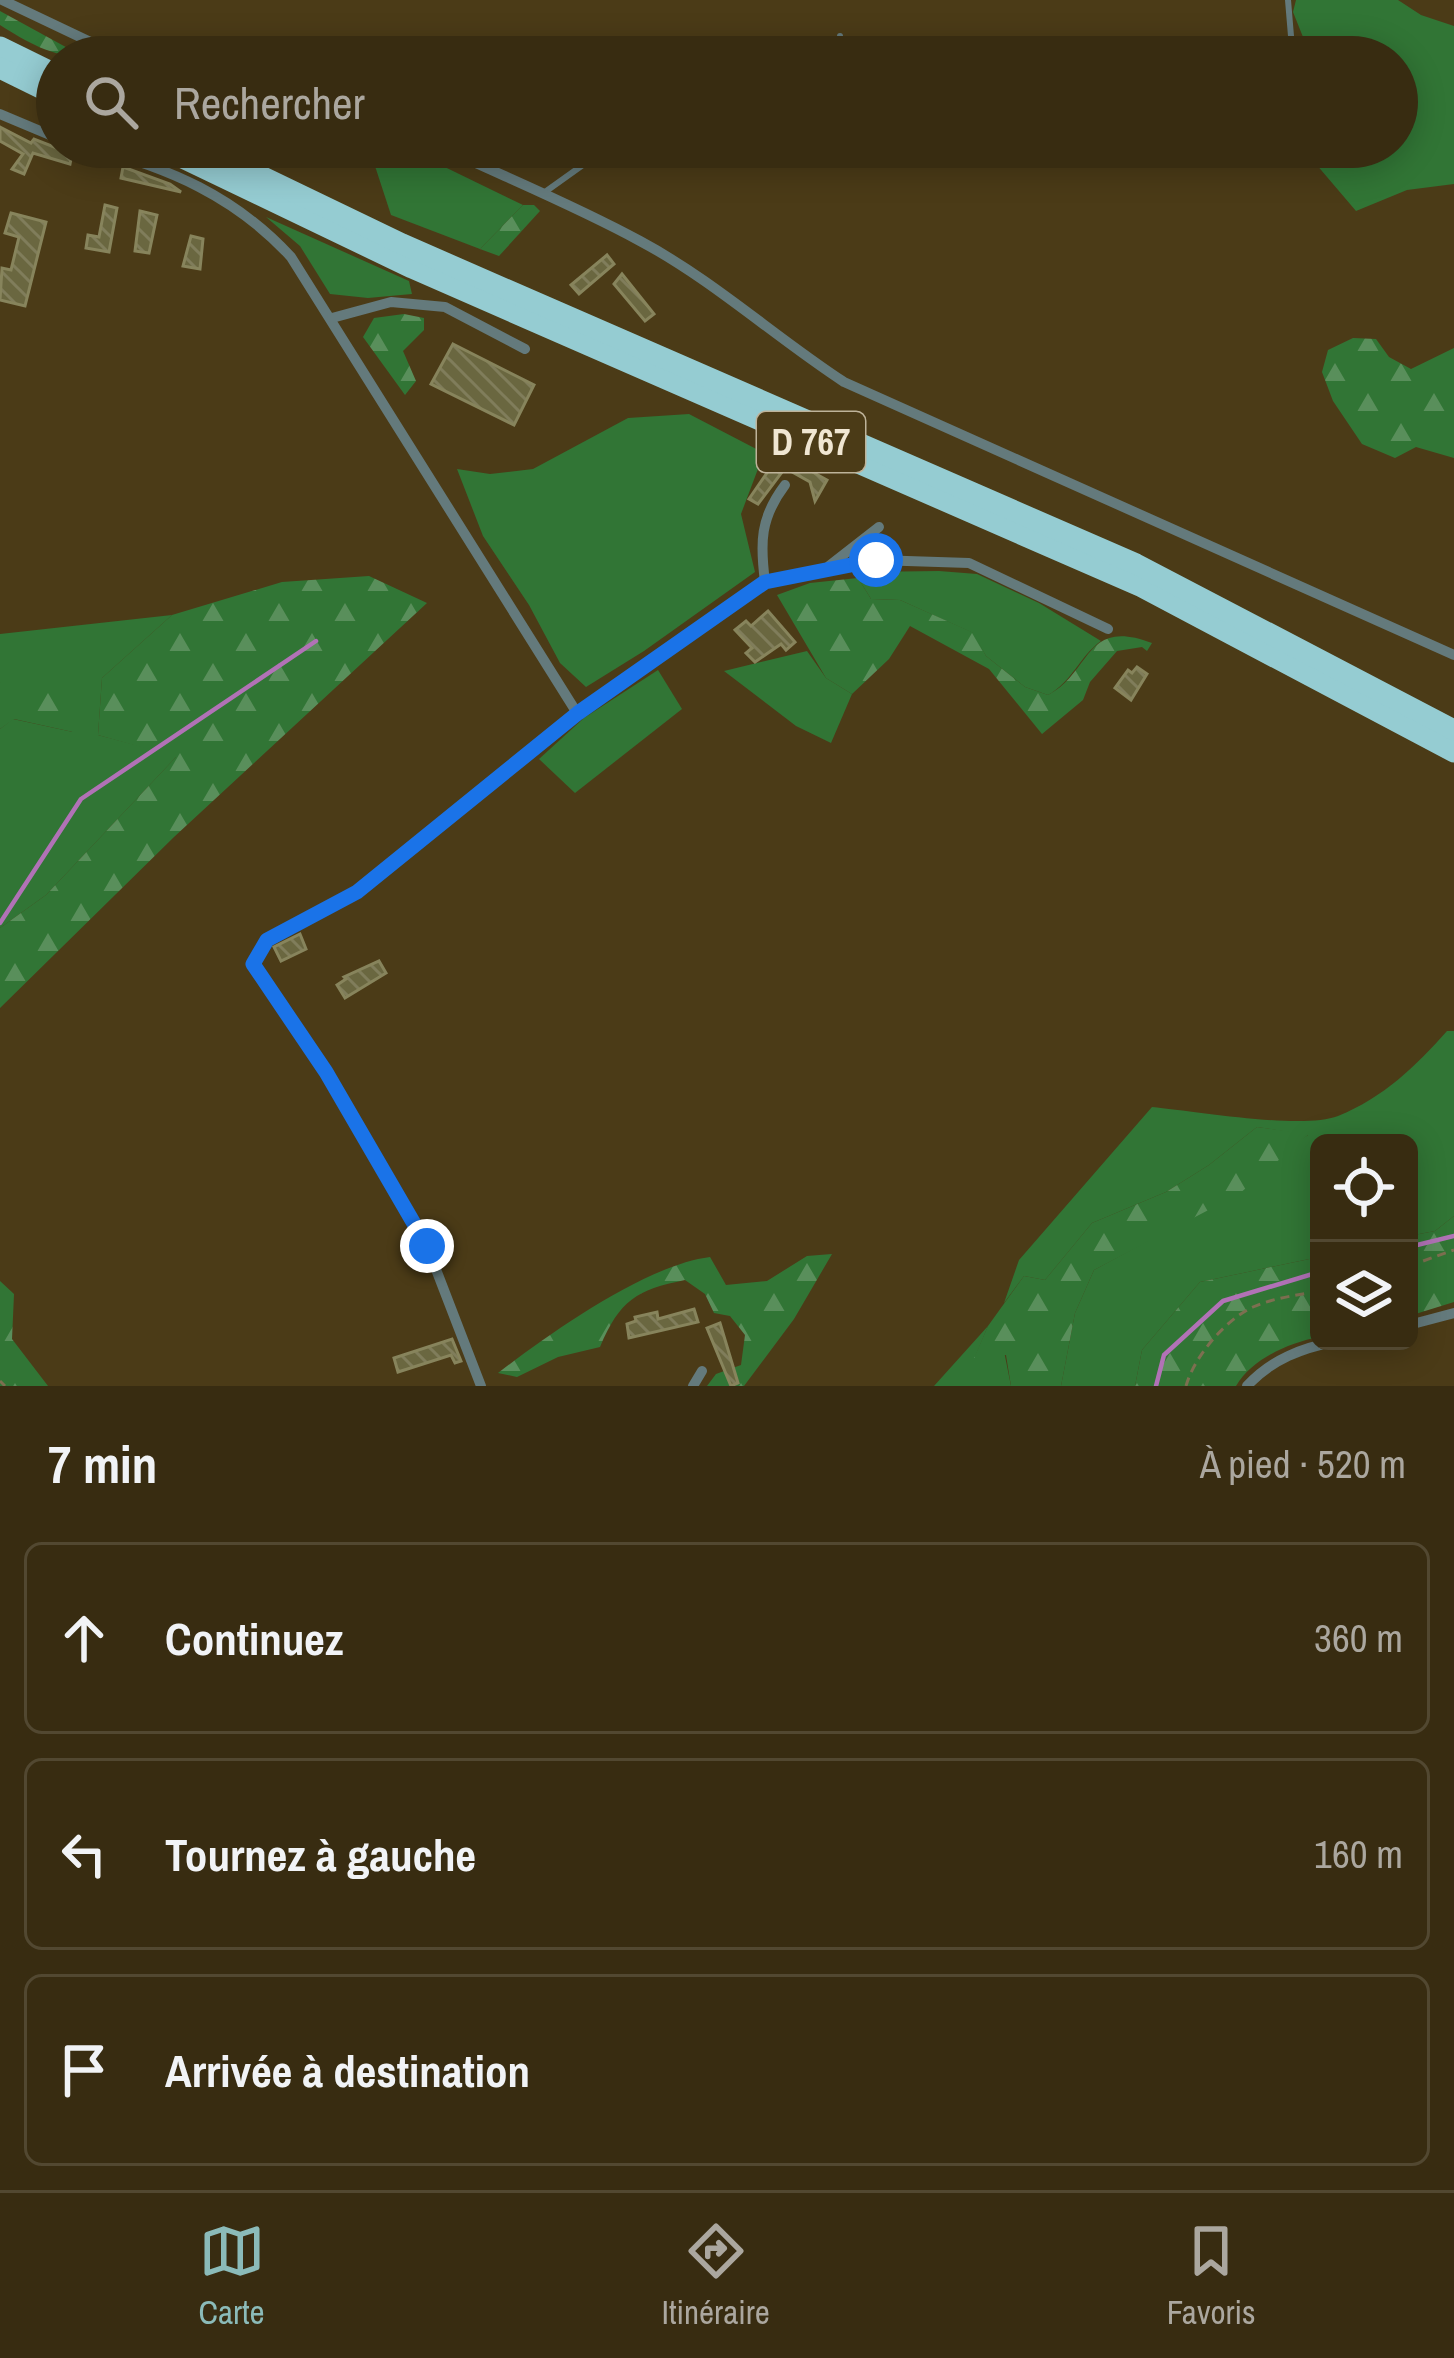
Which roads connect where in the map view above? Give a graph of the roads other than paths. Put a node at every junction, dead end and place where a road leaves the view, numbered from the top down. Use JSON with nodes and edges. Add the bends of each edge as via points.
{"nodes":[{"id":1,"x":2,"y":0,"type":"edge"},
{"id":2,"x":1288,"y":0,"type":"edge"},
{"id":3,"x":78,"y":36,"type":"edge"},
{"id":4,"x":1291,"y":36,"type":"edge"},
{"id":5,"x":0,"y":47,"type":"edge"},
{"id":6,"x":36,"y":65,"type":"edge"},
{"id":7,"x":0,"y":68,"type":"edge"},
{"id":8,"x":36,"y":86,"type":"edge"},
{"id":9,"x":0,"y":113,"type":"edge"},
{"id":10,"x":36,"y":129,"type":"edge"},
{"id":11,"x":156,"y":168,"type":"edge"},
{"id":12,"x":204,"y":168,"type":"edge"},
{"id":13,"x":245,"y":168,"type":"edge"},
{"id":14,"x":486,"y":168,"type":"edge"},
{"id":15,"x":579,"y":168,"type":"edge"},
{"id":16,"x":542,"y":194,"type":"junction"},
{"id":17,"x":332,"y":318,"type":"junction"},
{"id":18,"x":525,"y":350,"type":"dead end"},
{"id":19,"x":784,"y":485,"type":"dead end"},
{"id":20,"x":879,"y":527,"type":"dead end"},
{"id":21,"x":826,"y":568,"type":"junction"},
{"id":22,"x":765,"y":582,"type":"junction"},
{"id":23,"x":1108,"y":629,"type":"dead end"},
{"id":24,"x":1454,"y":655,"type":"edge"},
{"id":25,"x":578,"y":713,"type":"junction"},
{"id":26,"x":1454,"y":730,"type":"edge"},
{"id":27,"x":1454,"y":752,"type":"edge"},
{"id":28,"x":1454,"y":1313,"type":"edge"},
{"id":29,"x":1418,"y":1323,"type":"edge"},
{"id":30,"x":1310,"y":1347,"type":"edge"},
{"id":31,"x":702,"y":1371,"type":"dead end"},
{"id":32,"x":481,"y":1386,"type":"edge"},
{"id":33,"x":694,"y":1386,"type":"edge"},
{"id":34,"x":1247,"y":1386,"type":"edge"}],
"edges":[{"from":1,"to":3,"type":"street"},
{"from":2,"to":4,"type":"lane"},
{"from":5,"to":6,"type":"highway"},
{"from":7,"to":8,"type":"highway"},
{"from":9,"to":10,"type":"street"},
{"from":11,"to":17,"type":"street","via":[[188,178],[266,229]]},
{"from":12,"to":27,"type":"highway","number":"D 767","via":[[412,268],[1123,578]]},
{"from":13,"to":26,"type":"highway","number":"D 767","via":[[1136,564]]},
{"from":14,"to":16,"type":"street"},
{"from":15,"to":16,"type":"lane"},
{"from":16,"to":24,"type":"street","via":[[681,266],[844,382]]},
{"from":17,"to":18,"type":"street","via":[[391,302],[445,307]]},
{"from":17,"to":25,"type":"street"},
{"from":19,"to":22,"type":"street","via":[[759,535]]},
{"from":20,"to":21,"type":"street"},
{"from":21,"to":22,"type":"street"},
{"from":21,"to":23,"type":"street","via":[[876,560],[969,563]]},
{"from":22,"to":25,"type":"street"},
{"from":25,"to":32,"type":"street","via":[[357,892],[267,940],[253,964],[427,1246]]},
{"from":28,"to":29,"type":"street"},
{"from":30,"to":34,"type":"street"},
{"from":31,"to":33,"type":"street"}]}
